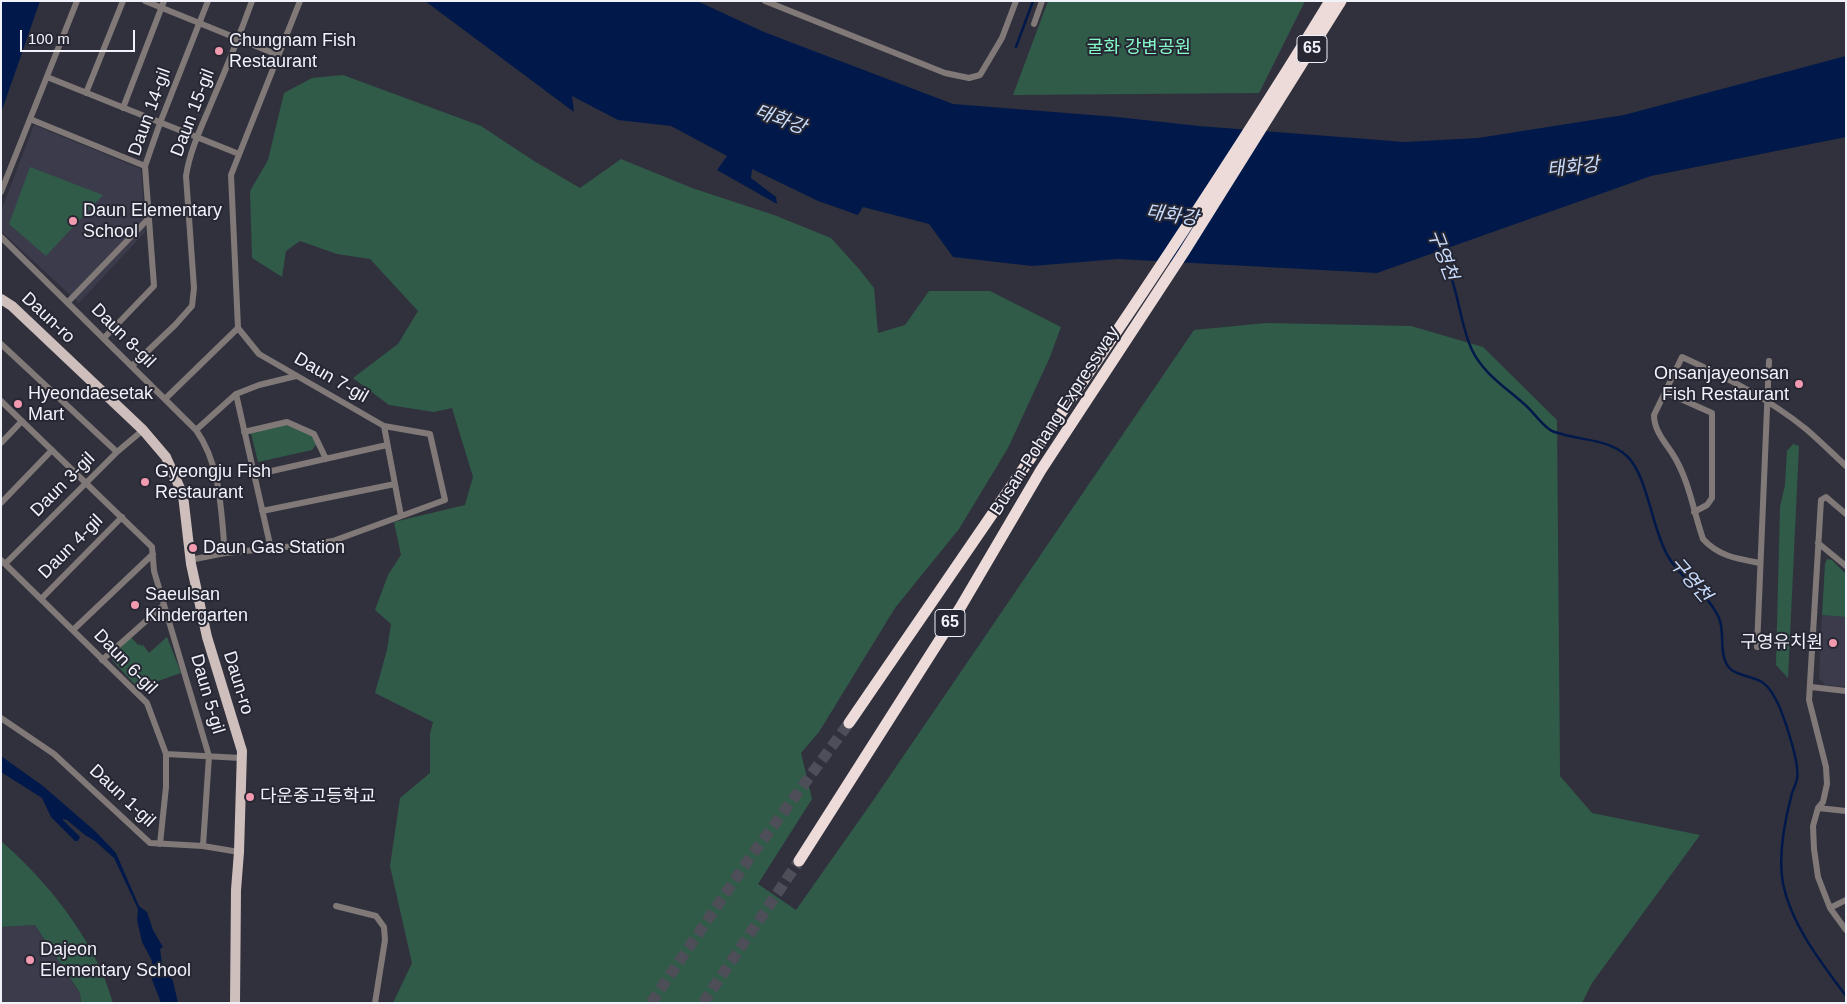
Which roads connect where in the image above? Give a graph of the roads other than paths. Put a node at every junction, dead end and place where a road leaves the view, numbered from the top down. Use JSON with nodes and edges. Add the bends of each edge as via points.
{"nodes":[{"id":1,"x":77,"y":1,"type":"edge"},
{"id":2,"x":122,"y":1,"type":"edge"},
{"id":3,"x":145,"y":1,"type":"edge"},
{"id":4,"x":208,"y":1,"type":"edge"},
{"id":5,"x":252,"y":1,"type":"edge"},
{"id":6,"x":300,"y":1,"type":"edge"},
{"id":7,"x":765,"y":1,"type":"edge"},
{"id":8,"x":1016,"y":1,"type":"edge"},
{"id":9,"x":1042,"y":1,"type":"edge"},
{"id":10,"x":1330,"y":1,"type":"edge"},
{"id":11,"x":1341,"y":1,"type":"edge"},
{"id":12,"x":163,"y":5,"type":"edge"},
{"id":13,"x":200,"y":23,"type":"junction"},
{"id":14,"x":1034,"y":24,"type":"dead end"},
{"id":15,"x":239,"y":39,"type":"junction"},
{"id":16,"x":278,"y":55,"type":"junction"},
{"id":17,"x":46,"y":77,"type":"junction"},
{"id":18,"x":86,"y":93,"type":"junction"},
{"id":19,"x":123,"y":108,"type":"junction"},
{"id":20,"x":30,"y":119,"type":"junction"},
{"id":21,"x":160,"y":123,"type":"junction"},
{"id":22,"x":197,"y":137,"type":"junction"},
{"id":23,"x":239,"y":154,"type":"junction"},
{"id":24,"x":146,"y":166,"type":"junction"},
{"id":25,"x":1,"y":192,"type":"edge"},
{"id":26,"x":149,"y":218,"type":"junction"},
{"id":27,"x":1,"y":237,"type":"edge"},
{"id":28,"x":1,"y":298,"type":"edge"},
{"id":29,"x":68,"y":302,"type":"junction"},
{"id":30,"x":238,"y":328,"type":"junction"},
{"id":31,"x":104,"y":338,"type":"junction"},
{"id":32,"x":1,"y":344,"type":"edge"},
{"id":33,"x":1769,"y":361,"type":"dead end"},
{"id":34,"x":132,"y":366,"type":"junction"},
{"id":35,"x":296,"y":376,"type":"junction"},
{"id":36,"x":1665,"y":392,"type":"junction"},
{"id":37,"x":236,"y":394,"type":"junction"},
{"id":38,"x":165,"y":399,"type":"junction"},
{"id":39,"x":1,"y":401,"type":"edge"},
{"id":40,"x":1767,"y":401,"type":"junction"},
{"id":41,"x":22,"y":421,"type":"junction"},
{"id":42,"x":384,"y":426,"type":"junction"},
{"id":43,"x":143,"y":430,"type":"junction"},
{"id":44,"x":196,"y":430,"type":"junction"},
{"id":45,"x":244,"y":432,"type":"junction"},
{"id":46,"x":1,"y":443,"type":"edge"},
{"id":47,"x":387,"y":445,"type":"junction"},
{"id":48,"x":52,"y":450,"type":"junction"},
{"id":49,"x":117,"y":452,"type":"junction"},
{"id":50,"x":326,"y":459,"type":"junction"},
{"id":51,"x":1846,"y":466,"type":"edge"},
{"id":52,"x":254,"y":475,"type":"junction"},
{"id":53,"x":87,"y":482,"type":"junction"},
{"id":54,"x":395,"y":484,"type":"junction"},
{"id":55,"x":1,"y":503,"type":"edge"},
{"id":56,"x":262,"y":512,"type":"junction"},
{"id":57,"x":1694,"y":512,"type":"junction"},
{"id":58,"x":1846,"y":514,"type":"edge"},
{"id":59,"x":401,"y":516,"type":"junction"},
{"id":60,"x":122,"y":517,"type":"junction"},
{"id":61,"x":1818,"y":543,"type":"junction"},
{"id":62,"x":270,"y":548,"type":"junction"},
{"id":63,"x":225,"y":553,"type":"junction"},
{"id":64,"x":153,"y":554,"type":"junction"},
{"id":65,"x":190,"y":560,"type":"junction"},
{"id":66,"x":3,"y":562,"type":"edge"},
{"id":67,"x":1760,"y":563,"type":"junction"},
{"id":68,"x":1846,"y":566,"type":"edge"},
{"id":69,"x":41,"y":599,"type":"junction"},
{"id":70,"x":164,"y":605,"type":"junction"},
{"id":71,"x":73,"y":630,"type":"junction"},
{"id":72,"x":1757,"y":647,"type":"dead end"},
{"id":73,"x":102,"y":660,"type":"junction"},
{"id":74,"x":1811,"y":687,"type":"junction"},
{"id":75,"x":1846,"y":691,"type":"edge"},
{"id":76,"x":1,"y":718,"type":"edge"},
{"id":77,"x":849,"y":723,"type":"tunnel mouth"},
{"id":78,"x":166,"y":754,"type":"junction"},
{"id":79,"x":209,"y":756,"type":"junction"},
{"id":80,"x":241,"y":758,"type":"junction"},
{"id":81,"x":1818,"y":808,"type":"junction"},
{"id":82,"x":1846,"y":811,"type":"edge"},
{"id":83,"x":160,"y":844,"type":"junction"},
{"id":84,"x":203,"y":846,"type":"junction"},
{"id":85,"x":239,"y":852,"type":"junction"},
{"id":86,"x":798,"y":860,"type":"tunnel mouth"},
{"id":87,"x":1846,"y":900,"type":"edge"},
{"id":88,"x":336,"y":906,"type":"dead end"},
{"id":89,"x":1830,"y":908,"type":"junction"},
{"id":90,"x":1846,"y":930,"type":"edge"},
{"id":91,"x":235,"y":1003,"type":"edge"},
{"id":92,"x":375,"y":1003,"type":"edge"}],
"edges":[{"from":1,"to":17,"type":"street"},
{"from":2,"to":18,"type":"street"},
{"from":3,"to":12,"type":"street"},
{"from":4,"to":13,"type":"street","name":"Daun 14-gil"},
{"from":5,"to":15,"type":"street","name":"Daun 15-gil"},
{"from":6,"to":16,"type":"street"},
{"from":7,"to":8,"type":"street","via":[[896,55],[969,78],[980,75],[1002,38]]},
{"from":9,"to":14,"type":"street"},
{"from":10,"to":77,"type":"highway","name":"Busan-Pohang Expressway","number":"65","via":[[1151,281]]},
{"from":11,"to":86,"type":"highway","name":"Busan-Pohang Expressway","number":"65","via":[[1184,252],[1041,470],[960,608]]},
{"from":12,"to":13,"type":"street"},
{"from":12,"to":19,"type":"street"},
{"from":13,"to":15,"type":"street"},
{"from":13,"to":21,"type":"street","name":"Daun 14-gil"},
{"from":15,"to":16,"type":"street"},
{"from":15,"to":22,"type":"street","name":"Daun 15-gil"},
{"from":16,"to":23,"type":"street"},
{"from":17,"to":18,"type":"street"},
{"from":17,"to":20,"type":"street"},
{"from":18,"to":19,"type":"street"},
{"from":19,"to":21,"type":"street"},
{"from":20,"to":24,"type":"street"},
{"from":20,"to":25,"type":"street"},
{"from":21,"to":22,"type":"street"},
{"from":21,"to":24,"type":"street","name":"Daun 14-gil"},
{"from":22,"to":23,"type":"street"},
{"from":22,"to":34,"type":"street","name":"Daun 15-gil","via":[[186,176],[194,288],[192,306]]},
{"from":23,"to":30,"type":"street","via":[[231,175]]},
{"from":24,"to":26,"type":"street","name":"Daun 14-gil"},
{"from":26,"to":29,"type":"street"},
{"from":26,"to":31,"type":"street","name":"Daun 14-gil","via":[[154,286]]},
{"from":27,"to":29,"type":"street","name":"Daun 8-gil"},
{"from":28,"to":43,"type":"main road","name":"Daun-ro"},
{"from":29,"to":31,"type":"street","name":"Daun 8-gil"},
{"from":30,"to":35,"type":"street","name":"Daun 7-gil","via":[[259,354]]},
{"from":30,"to":38,"type":"street"},
{"from":31,"to":34,"type":"street","name":"Daun 8-gil"},
{"from":32,"to":49,"type":"street"},
{"from":33,"to":40,"type":"street"},
{"from":34,"to":38,"type":"street","name":"Daun 8-gil"},
{"from":35,"to":37,"type":"street"},
{"from":35,"to":42,"type":"street","name":"Daun 7-gil"},
{"from":36,"to":40,"type":"street","via":[[1682,357]]},
{"from":36,"to":57,"type":"street","via":[[1654,415],[1654,425],[1682,471]]},
{"from":36,"to":57,"type":"street","via":[[1712,412],[1712,498]]},
{"from":37,"to":44,"type":"street"},
{"from":37,"to":45,"type":"street"},
{"from":38,"to":44,"type":"street","name":"Daun 8-gil"},
{"from":39,"to":41,"type":"street","name":"Daun 5-gil"},
{"from":40,"to":51,"type":"street","via":[[1806,429]]},
{"from":40,"to":67,"type":"street"},
{"from":41,"to":46,"type":"street"},
{"from":41,"to":48,"type":"street","name":"Daun 5-gil"},
{"from":42,"to":47,"type":"street"},
{"from":42,"to":59,"type":"street","name":"Daun 7-gil","via":[[430,434],[445,500]]},
{"from":43,"to":49,"type":"street","name":"Daun 3-gil"},
{"from":43,"to":65,"type":"main road","name":"Daun-ro","via":[[166,457],[183,495]]},
{"from":44,"to":63,"type":"street","name":"Daun 8-gil","via":[[206,444],[214,468]]},
{"from":45,"to":50,"type":"street","via":[[287,422],[314,434]]},
{"from":45,"to":52,"type":"street"},
{"from":47,"to":50,"type":"street"},
{"from":47,"to":54,"type":"street"},
{"from":48,"to":53,"type":"street","name":"Daun 5-gil"},
{"from":48,"to":55,"type":"street"},
{"from":49,"to":53,"type":"street","name":"Daun 3-gil"},
{"from":50,"to":52,"type":"street"},
{"from":52,"to":56,"type":"street"},
{"from":53,"to":60,"type":"street","name":"Daun 5-gil"},
{"from":53,"to":66,"type":"street","name":"Daun 3-gil"},
{"from":54,"to":56,"type":"street"},
{"from":54,"to":59,"type":"street"},
{"from":56,"to":62,"type":"street"},
{"from":57,"to":67,"type":"street","via":[[1703,539],[1710,546],[1734,559]]},
{"from":58,"to":61,"type":"street","via":[[1826,497],[1821,500]]},
{"from":59,"to":62,"type":"street","name":"Daun 7-gil","via":[[333,541]]},
{"from":60,"to":64,"type":"street","name":"Daun 5-gil","via":[[152,546]]},
{"from":60,"to":69,"type":"street","name":"Daun 4-gil"},
{"from":61,"to":68,"type":"street"},
{"from":61,"to":74,"type":"street"},
{"from":62,"to":63,"type":"street","name":"Daun 7-gil"},
{"from":63,"to":65,"type":"street","name":"Daun 7-gil"},
{"from":64,"to":70,"type":"street","name":"Daun 5-gil","via":[[154,571]]},
{"from":64,"to":71,"type":"street"},
{"from":65,"to":80,"type":"main road","name":"Daun-ro","via":[[207,638],[242,751]]},
{"from":66,"to":69,"type":"street","name":"Daun 6-gil"},
{"from":67,"to":72,"type":"street"},
{"from":69,"to":71,"type":"street","name":"Daun 6-gil"},
{"from":70,"to":73,"type":"street"},
{"from":70,"to":79,"type":"street","name":"Daun 5-gil"},
{"from":71,"to":73,"type":"street","name":"Daun 6-gil"},
{"from":73,"to":78,"type":"street","name":"Daun 6-gil","via":[[147,703]]},
{"from":74,"to":75,"type":"street"},
{"from":74,"to":81,"type":"street","via":[[1809,700],[1827,784],[1823,802]]},
{"from":76,"to":83,"type":"street","name":"Daun 1-gil","via":[[54,754],[150,843]]},
{"from":78,"to":79,"type":"street"},
{"from":78,"to":83,"type":"street","name":"Daun 6-gil"},
{"from":79,"to":80,"type":"street"},
{"from":79,"to":84,"type":"street","name":"Daun 5-gil"},
{"from":80,"to":85,"type":"main road","name":"Daun-ro"},
{"from":81,"to":82,"type":"street"},
{"from":81,"to":89,"type":"street","via":[[1813,826],[1814,849],[1818,877]]},
{"from":83,"to":84,"type":"street","name":"Daun 1-gil"},
{"from":84,"to":85,"type":"street","name":"Daun 1-gil"},
{"from":85,"to":91,"type":"main road","name":"Daun-ro"},
{"from":87,"to":89,"type":"street"},
{"from":88,"to":92,"type":"street","via":[[376,916],[384,927],[385,940]]},
{"from":89,"to":90,"type":"street"}]}
